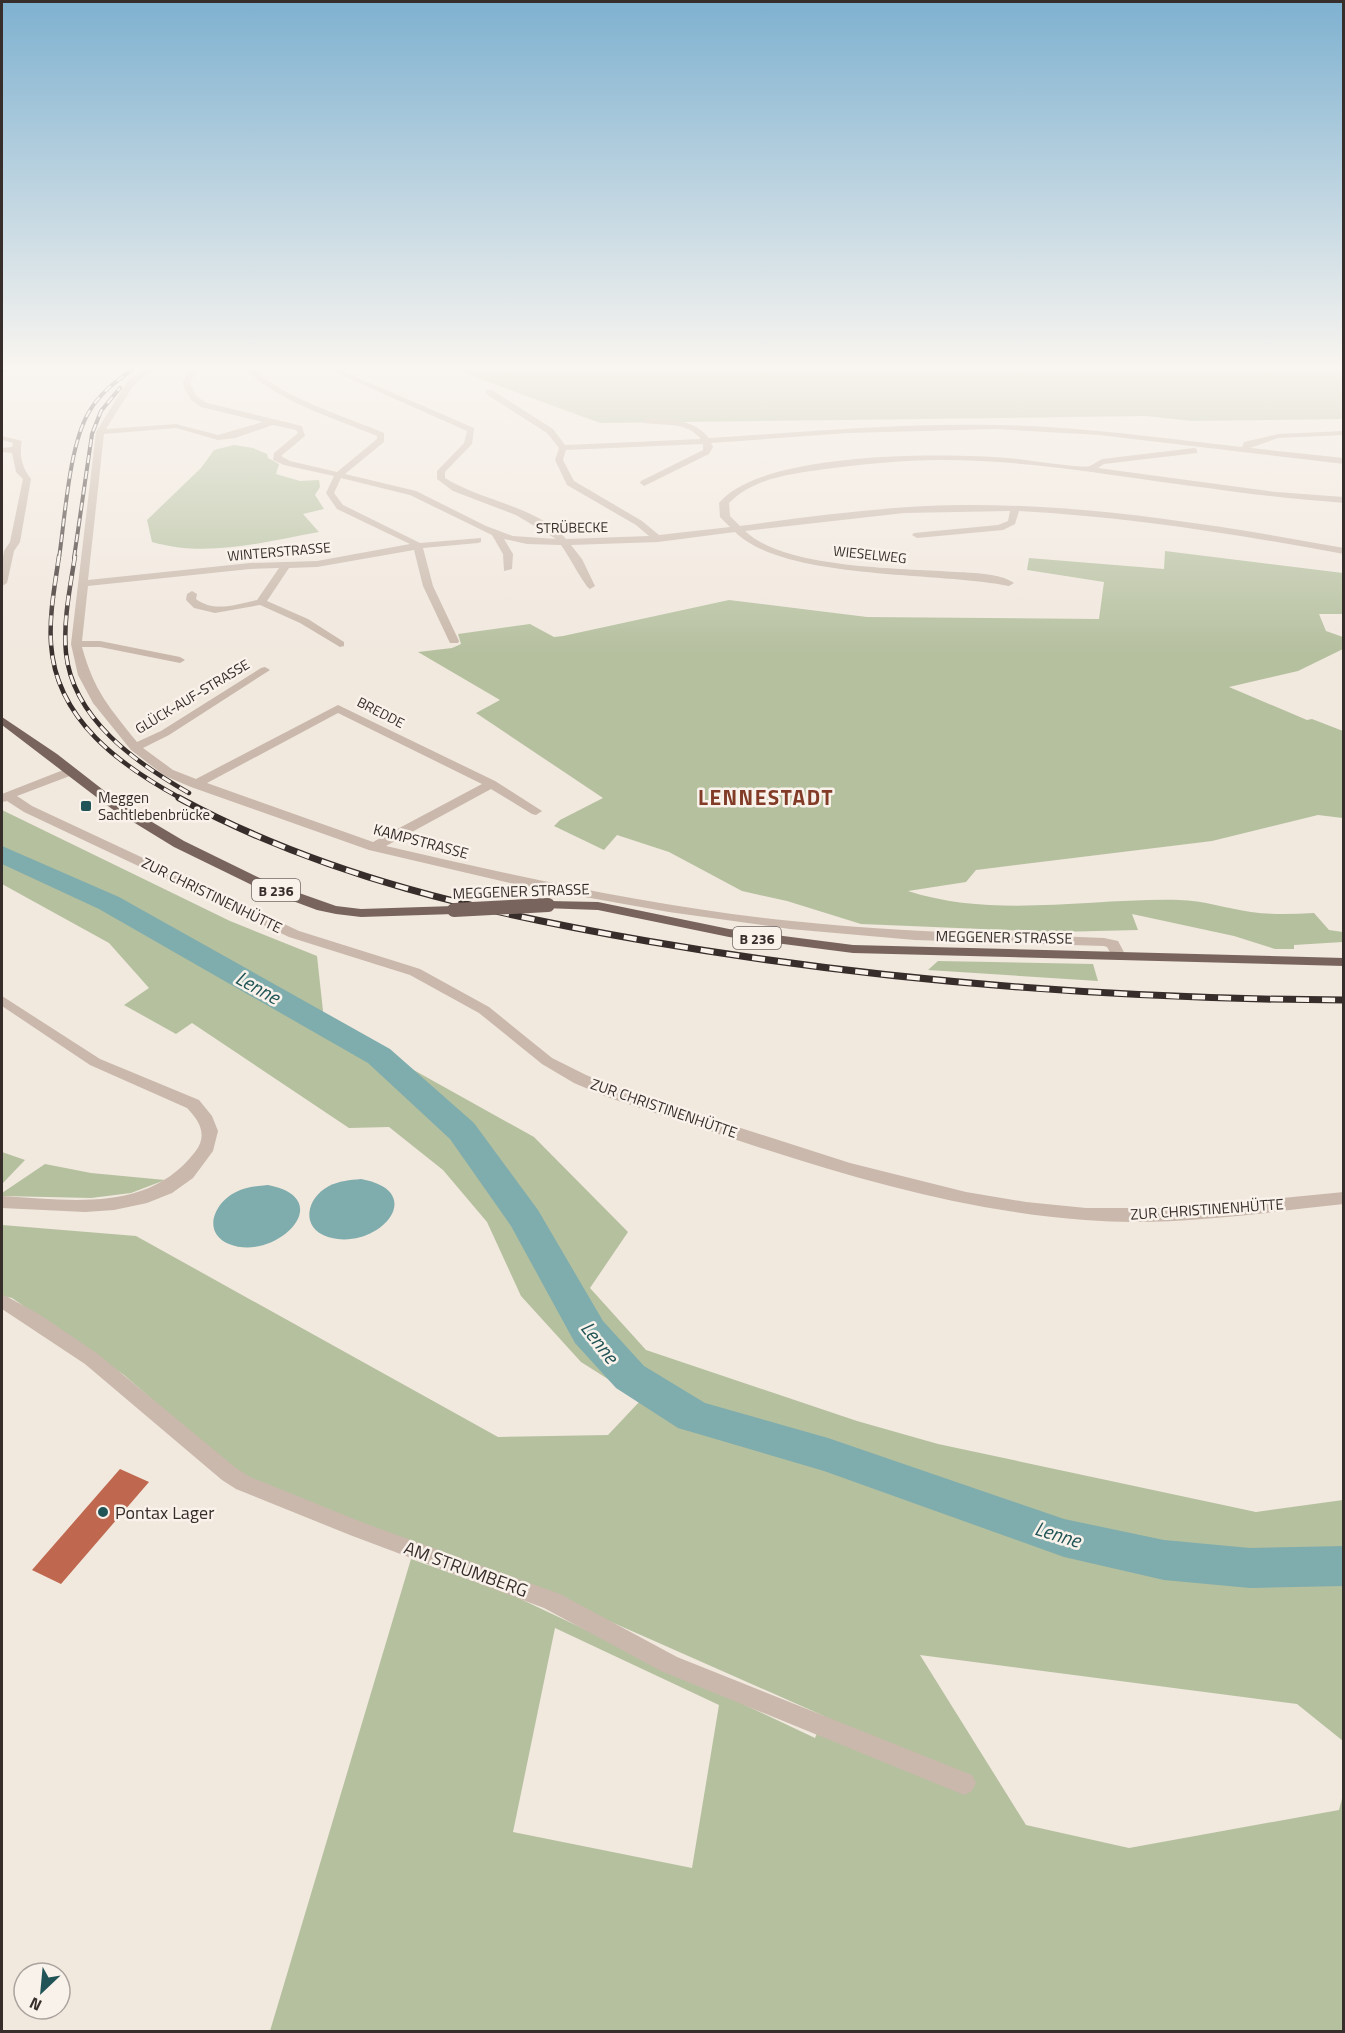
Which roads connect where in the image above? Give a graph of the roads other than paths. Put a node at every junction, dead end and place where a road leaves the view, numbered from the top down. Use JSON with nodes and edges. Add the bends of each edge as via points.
{"nodes":[{"id":1,"x":19,"y":465,"type":"edge"},
{"id":2,"x":96,"y":465,"type":"edge"},
{"id":3,"x":295,"y":465,"type":"edge"},
{"id":4,"x":348,"y":465,"type":"edge"},
{"id":5,"x":447,"y":465,"type":"edge"},
{"id":6,"x":561,"y":465,"type":"edge"},
{"id":7,"x":680,"y":465,"type":"edge"},
{"id":8,"x":829,"y":465,"type":"edge"},
{"id":9,"x":1065,"y":465,"type":"edge"},
{"id":10,"x":1097,"y":465,"type":"edge"},
{"id":11,"x":1091,"y":468,"type":"junction"},
{"id":12,"x":340,"y":476,"type":"junction"},
{"id":13,"x":644,"y":483,"type":"dead end"},
{"id":14,"x":1344,"y":500,"type":"edge"},
{"id":15,"x":1015,"y":509,"type":"junction"},
{"id":16,"x":735,"y":528,"type":"junction"},
{"id":17,"x":494,"y":531,"type":"junction"},
{"id":18,"x":918,"y":535,"type":"dead end"},
{"id":19,"x":657,"y":539,"type":"junction"},
{"id":20,"x":478,"y":540,"type":"dead end"},
{"id":21,"x":562,"y":540,"type":"junction"},
{"id":22,"x":418,"y":546,"type":"junction"},
{"id":23,"x":1344,"y":551,"type":"edge"},
{"id":24,"x":285,"y":566,"type":"junction"},
{"id":25,"x":507,"y":569,"type":"dead end"},
{"id":26,"x":2,"y":583,"type":"edge"},
{"id":27,"x":1009,"y":583,"type":"dead end"},
{"id":28,"x":82,"y":584,"type":"junction"},
{"id":29,"x":590,"y":586,"type":"dead end"},
{"id":30,"x":192,"y":594,"type":"dead end"},
{"id":31,"x":261,"y":602,"type":"junction"},
{"id":32,"x":454,"y":641,"type":"dead end"},
{"id":33,"x":76,"y":644,"type":"junction"},
{"id":34,"x":340,"y":644,"type":"dead end"},
{"id":35,"x":180,"y":660,"type":"dead end"},
{"id":36,"x":265,"y":670,"type":"dead end"},
{"id":37,"x":2,"y":720,"type":"edge"},
{"id":38,"x":135,"y":747,"type":"junction"},
{"id":39,"x":71,"y":771,"type":"junction"},
{"id":40,"x":195,"y":784,"type":"junction"},
{"id":41,"x":491,"y":784,"type":"junction"},
{"id":42,"x":5,"y":797,"type":"edge"},
{"id":43,"x":536,"y":811,"type":"dead end"},
{"id":44,"x":375,"y":847,"type":"junction"},
{"id":45,"x":1119,"y":956,"type":"junction"},
{"id":46,"x":1344,"y":962,"type":"edge"},
{"id":47,"x":2,"y":1000,"type":"edge"},
{"id":48,"x":1344,"y":1198,"type":"edge"},
{"id":49,"x":2,"y":1202,"type":"edge"},
{"id":50,"x":2,"y":1301,"type":"edge"},
{"id":51,"x":964,"y":1783,"type":"dead end"}],
"edges":[{"from":1,"to":26,"type":"street","via":[[27,479],[15,543],[9,551]]},
{"from":2,"to":28,"type":"street","name":"KAMPSTRASSE"},
{"from":3,"to":12,"type":"street","name":"STRÜBECKE"},
{"from":4,"to":12,"type":"street"},
{"from":5,"to":21,"type":"street","via":[[441,471],[441,479],[456,489],[541,524]]},
{"from":6,"to":19,"type":"street","via":[[570,483],[639,523]]},
{"from":7,"to":13,"type":"street"},
{"from":8,"to":16,"type":"street","via":[[771,476],[735,491],[723,510]]},
{"from":9,"to":11,"type":"street"},
{"from":10,"to":11,"type":"street"},
{"from":11,"to":14,"type":"street"},
{"from":12,"to":17,"type":"street","name":"STRÜBECKE","via":[[415,493]]},
{"from":12,"to":22,"type":"street","via":[[330,493],[340,507]]},
{"from":15,"to":16,"type":"street","name":"STRÜBECKE","via":[[904,510]]},
{"from":15,"to":18,"type":"street","via":[[1009,525]]},
{"from":15,"to":23,"type":"street","name":"STRÜBECKE","via":[[1171,521]]},
{"from":16,"to":19,"type":"street","name":"STRÜBECKE"},
{"from":16,"to":27,"type":"street","name":"WIESELWEG","via":[[762,548],[812,561],[981,576]]},
{"from":17,"to":21,"type":"street","name":"STRÜBECKE","via":[[526,541]]},
{"from":17,"to":25,"type":"street","via":[[508,554]]},
{"from":19,"to":21,"type":"street","name":"STRÜBECKE"},
{"from":20,"to":22,"type":"street","name":"WINTERSTRASSE"},
{"from":21,"to":29,"type":"street"},
{"from":22,"to":24,"type":"street","name":"WINTERSTRASSE"},
{"from":22,"to":32,"type":"street","via":[[428,586]]},
{"from":24,"to":28,"type":"street","name":"WINTERSTRASSE","via":[[250,566]]},
{"from":24,"to":31,"type":"street"},
{"from":28,"to":33,"type":"street","name":"KAMPSTRASSE"},
{"from":30,"to":31,"type":"street","via":[[195,605],[211,610]]},
{"from":31,"to":34,"type":"street","via":[[304,621]]},
{"from":33,"to":35,"type":"street","via":[[100,644]]},
{"from":33,"to":38,"type":"street","name":"KAMPSTRASSE","via":[[84,675],[99,703]]},
{"from":36,"to":38,"type":"street","name":"GLÜCK-AUF-STRASSE","via":[[165,733]]},
{"from":37,"to":39,"type":"main road","name":"MEGGENER STRASSE","number":"B 236"},
{"from":38,"to":40,"type":"street","name":"KAMPSTRASSE","via":[[169,773]]},
{"from":39,"to":42,"type":"street"},
{"from":39,"to":45,"type":"main road","name":"MEGGENER STRASSE","number":"B 236","bridge":true,"via":[[116,806],[179,844],[262,885],[336,910],[361,913],[598,906],[729,933],[853,949]]},
{"from":40,"to":41,"type":"street","name":"BREDDE","via":[[338,708]]},
{"from":40,"to":44,"type":"street","name":"KAMPSTRASSE"},
{"from":41,"to":43,"type":"street","name":"BREDDE"},
{"from":41,"to":44,"type":"street"},
{"from":42,"to":48,"type":"street","name":"ZUR CHRISTINENHÜTTE","via":[[294,934],[415,972],[474,1004],[547,1061],[580,1079],[613,1093],[891,1181],[962,1198],[1087,1214],[1171,1214]]},
{"from":44,"to":45,"type":"street","name":"KAMPSTRASSE","via":[[523,882],[725,916],[915,936],[1104,942],[1113,944]]},
{"from":45,"to":46,"type":"main road","name":"MEGGENER STRASSE","number":"B 236"},
{"from":47,"to":49,"type":"street","via":[[95,1062],[193,1104],[211,1128],[207,1146],[188,1174],[146,1197],[92,1206]]},
{"from":50,"to":51,"type":"street","name":"AM STRUMBERG","via":[[63,1338],[119,1380],[229,1474],[252,1488],[552,1601],[669,1664]]}]}
